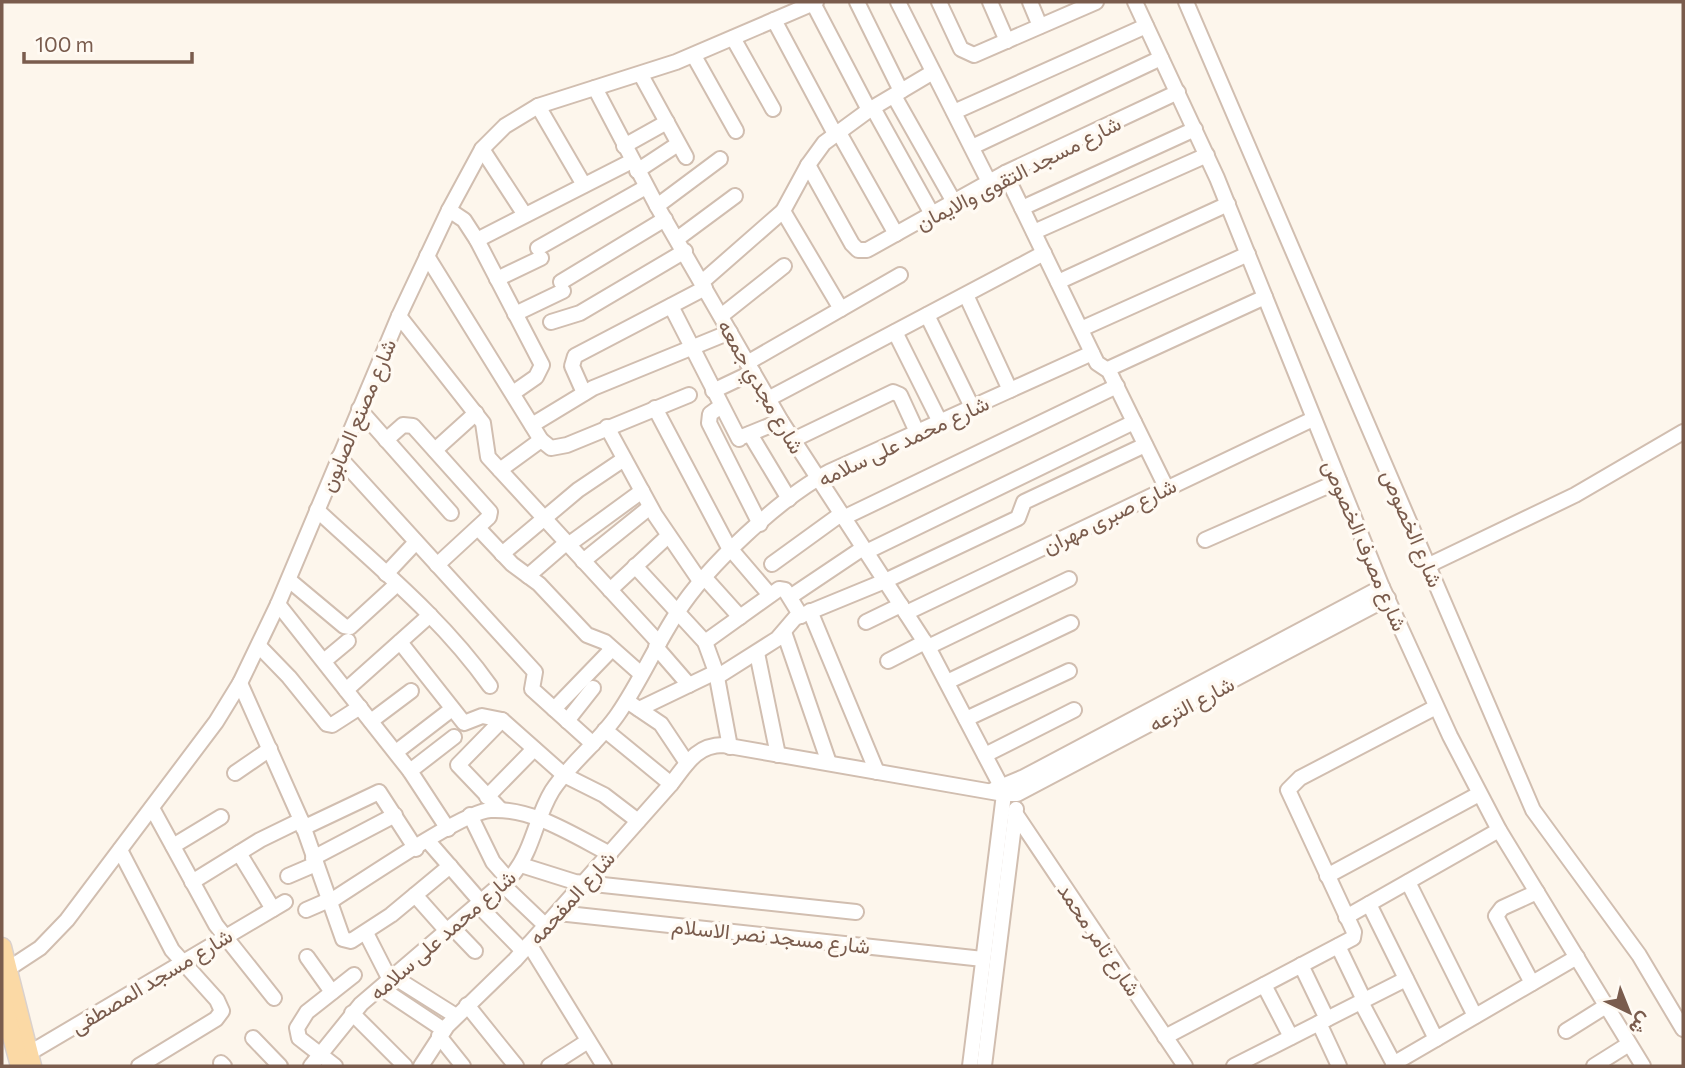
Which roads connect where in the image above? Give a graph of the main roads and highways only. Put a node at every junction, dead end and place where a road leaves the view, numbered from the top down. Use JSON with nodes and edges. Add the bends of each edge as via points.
{"nodes":[{"id":1,"x":2,"y":947,"type":"edge"},
{"id":2,"x":2,"y":999,"type":"edge"},
{"id":3,"x":25,"y":1061,"type":"edge"}],
"edges":[{"from":1,"to":3,"type":"main road"},
{"from":2,"to":3,"type":"main road"}]}
